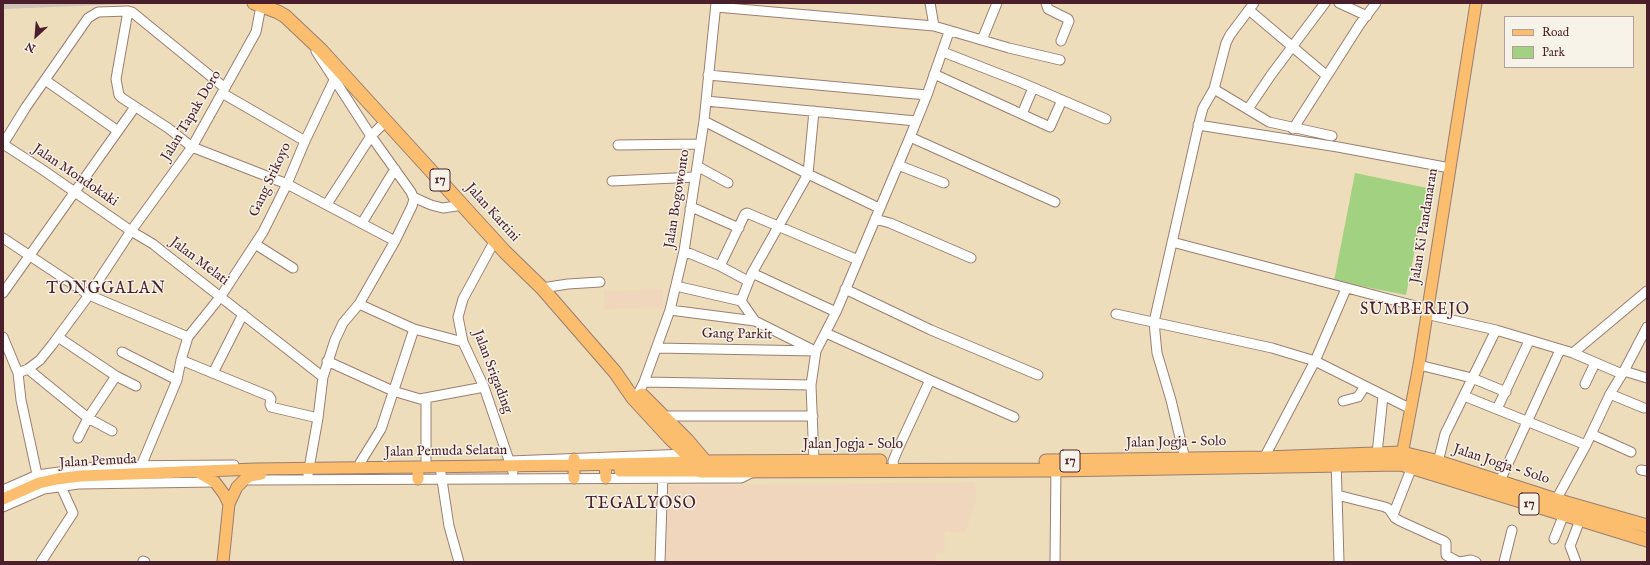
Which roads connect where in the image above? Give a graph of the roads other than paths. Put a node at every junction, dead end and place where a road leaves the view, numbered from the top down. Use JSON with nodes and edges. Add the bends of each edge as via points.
{"nodes":[{"id":1,"x":930,"y":3,"type":"edge"},
{"id":2,"x":997,"y":3,"type":"edge"},
{"id":3,"x":1046,"y":3,"type":"edge"},
{"id":4,"x":1325,"y":3,"type":"edge"},
{"id":5,"x":1339,"y":3,"type":"edge"},
{"id":6,"x":1376,"y":3,"type":"edge"},
{"id":7,"x":1476,"y":3,"type":"edge"},
{"id":8,"x":258,"y":5,"type":"edge"},
{"id":9,"x":716,"y":5,"type":"edge"},
{"id":10,"x":1251,"y":6,"type":"edge"},
{"id":11,"x":128,"y":11,"type":"junction"},
{"id":12,"x":1367,"y":16,"type":"junction"},
{"id":13,"x":934,"y":26,"type":"junction"},
{"id":14,"x":949,"y":32,"type":"junction"},
{"id":15,"x":982,"y":40,"type":"junction"},
{"id":16,"x":1061,"y":41,"type":"dead end"},
{"id":17,"x":1292,"y":47,"type":"junction"},
{"id":18,"x":942,"y":52,"type":"junction"},
{"id":19,"x":1060,"y":60,"type":"dead end"},
{"id":20,"x":934,"y":74,"type":"junction"},
{"id":21,"x":336,"y":75,"type":"junction"},
{"id":22,"x":708,"y":75,"type":"junction"},
{"id":23,"x":1327,"y":76,"type":"junction"},
{"id":24,"x":45,"y":80,"type":"junction"},
{"id":25,"x":1033,"y":88,"type":"junction"},
{"id":26,"x":1214,"y":89,"type":"junction"},
{"id":27,"x":224,"y":91,"type":"junction"},
{"id":28,"x":927,"y":95,"type":"junction"},
{"id":29,"x":1062,"y":100,"type":"junction"},
{"id":30,"x":706,"y":101,"type":"junction"},
{"id":31,"x":135,"y":107,"type":"junction"},
{"id":32,"x":1248,"y":109,"type":"junction"},
{"id":33,"x":814,"y":111,"type":"junction"},
{"id":34,"x":1022,"y":114,"type":"junction"},
{"id":35,"x":1106,"y":119,"type":"dead end"},
{"id":36,"x":386,"y":121,"type":"junction"},
{"id":37,"x":704,"y":121,"type":"junction"},
{"id":38,"x":916,"y":121,"type":"junction"},
{"id":39,"x":1198,"y":125,"type":"junction"},
{"id":40,"x":1293,"y":129,"type":"junction"},
{"id":41,"x":118,"y":131,"type":"junction"},
{"id":42,"x":371,"y":136,"type":"junction"},
{"id":43,"x":1332,"y":136,"type":"dead end"},
{"id":44,"x":910,"y":137,"type":"junction"},
{"id":45,"x":305,"y":141,"type":"junction"},
{"id":46,"x":3,"y":144,"type":"edge"},
{"id":47,"x":700,"y":144,"type":"junction"},
{"id":48,"x":618,"y":145,"type":"dead end"},
{"id":49,"x":192,"y":147,"type":"junction"},
{"id":50,"x":898,"y":165,"type":"junction"},
{"id":51,"x":697,"y":166,"type":"junction"},
{"id":52,"x":1450,"y":168,"type":"junction"},
{"id":53,"x":395,"y":169,"type":"junction"},
{"id":54,"x":808,"y":174,"type":"junction"},
{"id":55,"x":695,"y":177,"type":"junction"},
{"id":56,"x":612,"y":181,"type":"dead end"},
{"id":57,"x":728,"y":183,"type":"dead end"},
{"id":58,"x":944,"y":183,"type":"dead end"},
{"id":59,"x":287,"y":184,"type":"junction"},
{"id":60,"x":74,"y":193,"type":"junction"},
{"id":61,"x":414,"y":197,"type":"junction"},
{"id":62,"x":1055,"y":202,"type":"dead end"},
{"id":63,"x":327,"y":204,"type":"junction"},
{"id":64,"x":464,"y":206,"type":"junction"},
{"id":65,"x":879,"y":208,"type":"junction"},
{"id":66,"x":690,"y":209,"type":"junction"},
{"id":67,"x":875,"y":219,"type":"junction"},
{"id":68,"x":362,"y":223,"type":"junction"},
{"id":69,"x":778,"y":226,"type":"junction"},
{"id":70,"x":739,"y":228,"type":"junction"},
{"id":71,"x":131,"y":232,"type":"junction"},
{"id":72,"x":3,"y":238,"type":"edge"},
{"id":73,"x":495,"y":240,"type":"junction"},
{"id":74,"x":394,"y":241,"type":"junction"},
{"id":75,"x":1172,"y":242,"type":"junction"},
{"id":76,"x":255,"y":244,"type":"junction"},
{"id":77,"x":684,"y":251,"type":"junction"},
{"id":78,"x":30,"y":255,"type":"junction"},
{"id":79,"x":970,"y":258,"type":"dead end"},
{"id":80,"x":858,"y":260,"type":"junction"},
{"id":81,"x":720,"y":266,"type":"junction"},
{"id":82,"x":292,"y":268,"type":"dead end"},
{"id":83,"x":750,"y":277,"type":"junction"},
{"id":84,"x":600,"y":282,"type":"dead end"},
{"id":85,"x":676,"y":286,"type":"junction"},
{"id":86,"x":542,"y":288,"type":"junction"},
{"id":87,"x":845,"y":289,"type":"junction"},
{"id":88,"x":1346,"y":289,"type":"junction"},
{"id":89,"x":1647,"y":292,"type":"edge"},
{"id":90,"x":3,"y":293,"type":"edge"},
{"id":91,"x":89,"y":295,"type":"junction"},
{"id":92,"x":221,"y":296,"type":"junction"},
{"id":93,"x":741,"y":301,"type":"junction"},
{"id":94,"x":359,"y":304,"type":"junction"},
{"id":95,"x":670,"y":310,"type":"junction"},
{"id":96,"x":836,"y":312,"type":"junction"},
{"id":97,"x":1427,"y":312,"type":"junction"},
{"id":98,"x":243,"y":314,"type":"junction"},
{"id":99,"x":1116,"y":314,"type":"dead end"},
{"id":100,"x":755,"y":321,"type":"junction"},
{"id":101,"x":1154,"y":322,"type":"junction"},
{"id":102,"x":1647,"y":327,"type":"edge"},
{"id":103,"x":414,"y":329,"type":"junction"},
{"id":104,"x":1496,"y":330,"type":"junction"},
{"id":105,"x":826,"y":333,"type":"junction"},
{"id":106,"x":188,"y":336,"type":"junction"},
{"id":107,"x":58,"y":337,"type":"junction"},
{"id":108,"x":4,"y":340,"type":"edge"},
{"id":109,"x":1529,"y":341,"type":"junction"},
{"id":110,"x":463,"y":342,"type":"junction"},
{"id":111,"x":657,"y":348,"type":"junction"},
{"id":112,"x":1560,"y":350,"type":"junction"},
{"id":113,"x":815,"y":351,"type":"junction"},
{"id":114,"x":122,"y":352,"type":"dead end"},
{"id":115,"x":1573,"y":353,"type":"junction"},
{"id":116,"x":181,"y":360,"type":"junction"},
{"id":117,"x":327,"y":361,"type":"junction"},
{"id":118,"x":1315,"y":361,"type":"junction"},
{"id":119,"x":1595,"y":363,"type":"junction"},
{"id":120,"x":1419,"y":364,"type":"junction"},
{"id":121,"x":28,"y":369,"type":"junction"},
{"id":122,"x":615,"y":372,"type":"junction"},
{"id":123,"x":1623,"y":372,"type":"junction"},
{"id":124,"x":18,"y":373,"type":"junction"},
{"id":125,"x":213,"y":373,"type":"junction"},
{"id":126,"x":1038,"y":375,"type":"dead end"},
{"id":127,"x":116,"y":376,"type":"junction"},
{"id":128,"x":323,"y":377,"type":"junction"},
{"id":129,"x":1472,"y":378,"type":"junction"},
{"id":130,"x":1647,"y":378,"type":"edge"},
{"id":131,"x":177,"y":380,"type":"junction"},
{"id":132,"x":930,"y":380,"type":"junction"},
{"id":133,"x":1585,"y":384,"type":"dead end"},
{"id":134,"x":811,"y":385,"type":"junction"},
{"id":135,"x":136,"y":386,"type":"dead end"},
{"id":136,"x":1365,"y":386,"type":"junction"},
{"id":137,"x":484,"y":387,"type":"junction"},
{"id":138,"x":641,"y":387,"type":"junction"},
{"id":139,"x":393,"y":391,"type":"junction"},
{"id":140,"x":1506,"y":392,"type":"junction"},
{"id":141,"x":1610,"y":394,"type":"junction"},
{"id":142,"x":1383,"y":396,"type":"junction"},
{"id":143,"x":1464,"y":396,"type":"junction"},
{"id":144,"x":426,"y":399,"type":"junction"},
{"id":145,"x":1343,"y":400,"type":"dead end"},
{"id":146,"x":1644,"y":408,"type":"dead end"},
{"id":147,"x":1411,"y":409,"type":"junction"},
{"id":148,"x":1497,"y":410,"type":"junction"},
{"id":149,"x":663,"y":416,"type":"junction"},
{"id":150,"x":813,"y":416,"type":"junction"},
{"id":151,"x":1014,"y":417,"type":"dead end"},
{"id":152,"x":88,"y":418,"type":"junction"},
{"id":153,"x":318,"y":418,"type":"junction"},
{"id":154,"x":1527,"y":421,"type":"junction"},
{"id":155,"x":112,"y":431,"type":"dead end"},
{"id":156,"x":1591,"y":434,"type":"junction"},
{"id":157,"x":78,"y":438,"type":"dead end"},
{"id":158,"x":1586,"y":445,"type":"junction"},
{"id":159,"x":1631,"y":452,"type":"dead end"},
{"id":160,"x":1377,"y":454,"type":"junction"},
{"id":161,"x":1264,"y":458,"type":"junction"},
{"id":162,"x":1185,"y":459,"type":"junction"},
{"id":163,"x":1336,"y":460,"type":"junction"},
{"id":164,"x":699,"y":461,"type":"junction"},
{"id":165,"x":814,"y":461,"type":"junction"},
{"id":166,"x":1405,"y":462,"type":"junction"},
{"id":167,"x":1438,"y":462,"type":"junction"},
{"id":168,"x":360,"y":463,"type":"junction"},
{"id":169,"x":894,"y":465,"type":"junction"},
{"id":170,"x":512,"y":466,"type":"junction"},
{"id":171,"x":1056,"y":466,"type":"junction"},
{"id":172,"x":574,"y":468,"type":"junction"},
{"id":173,"x":309,"y":469,"type":"junction"},
{"id":174,"x":140,"y":470,"type":"junction"},
{"id":175,"x":420,"y":470,"type":"junction"},
{"id":176,"x":605,"y":471,"type":"junction"},
{"id":177,"x":662,"y":471,"type":"junction"},
{"id":178,"x":198,"y":472,"type":"junction"},
{"id":179,"x":754,"y":472,"type":"junction"},
{"id":180,"x":440,"y":473,"type":"junction"},
{"id":181,"x":38,"y":479,"type":"junction"},
{"id":182,"x":244,"y":480,"type":"junction"},
{"id":183,"x":1500,"y":481,"type":"junction"},
{"id":184,"x":59,"y":482,"type":"junction"},
{"id":185,"x":215,"y":482,"type":"junction"},
{"id":186,"x":3,"y":490,"type":"edge"},
{"id":187,"x":1337,"y":495,"type":"junction"},
{"id":188,"x":3,"y":498,"type":"edge"},
{"id":189,"x":1556,"y":500,"type":"junction"},
{"id":190,"x":229,"y":504,"type":"junction"},
{"id":191,"x":3,"y":507,"type":"edge"},
{"id":192,"x":1564,"y":514,"type":"junction"},
{"id":193,"x":1393,"y":515,"type":"junction"},
{"id":194,"x":1580,"y":520,"type":"junction"},
{"id":195,"x":1647,"y":526,"type":"edge"},
{"id":196,"x":1512,"y":530,"type":"dead end"},
{"id":197,"x":1554,"y":539,"type":"dead end"},
{"id":198,"x":1647,"y":540,"type":"edge"},
{"id":199,"x":41,"y":562,"type":"edge"},
{"id":200,"x":223,"y":562,"type":"edge"},
{"id":201,"x":459,"y":562,"type":"edge"},
{"id":202,"x":660,"y":562,"type":"edge"},
{"id":203,"x":1055,"y":562,"type":"edge"},
{"id":204,"x":1339,"y":562,"type":"edge"},
{"id":205,"x":1476,"y":562,"type":"edge"},
{"id":206,"x":1504,"y":562,"type":"edge"},
{"id":207,"x":1576,"y":562,"type":"edge"}],
"edges":[{"from":1,"to":13,"type":"street"},
{"from":2,"to":15,"type":"street"},
{"from":3,"to":16,"type":"street","via":[[1048,9],[1069,21]]},
{"from":4,"to":17,"type":"street"},
{"from":5,"to":12,"type":"street"},
{"from":6,"to":12,"type":"street"},
{"from":7,"to":52,"type":"main road","name":"Jalan Ki Pandanaran"},
{"from":8,"to":21,"type":"highway","name":"Jalan Kartini","number":"17","via":[[285,16],[308,38]]},
{"from":8,"to":27,"type":"street","name":"Jalan Tapak Doro","via":[[256,32]]},
{"from":9,"to":13,"type":"street"},
{"from":9,"to":22,"type":"street","name":"Jalan Bogowonto"},
{"from":10,"to":17,"type":"street"},
{"from":10,"to":26,"type":"street","via":[[1226,43]]},
{"from":11,"to":24,"type":"street","via":[[98,12],[90,16]]},
{"from":11,"to":27,"type":"street","via":[[139,16]]},
{"from":11,"to":31,"type":"street","via":[[116,79],[119,95]]},
{"from":12,"to":23,"type":"street"},
{"from":13,"to":14,"type":"street"},
{"from":14,"to":15,"type":"street"},
{"from":14,"to":18,"type":"street"},
{"from":15,"to":19,"type":"street"},
{"from":17,"to":23,"type":"street"},
{"from":17,"to":32,"type":"street"},
{"from":18,"to":20,"type":"street"},
{"from":18,"to":25,"type":"street"},
{"from":20,"to":28,"type":"street"},
{"from":20,"to":34,"type":"street"},
{"from":21,"to":36,"type":"highway","name":"Jalan Kartini","number":"17"},
{"from":21,"to":42,"type":"street"},
{"from":21,"to":45,"type":"street","name":"Gang Srikoyo"},
{"from":22,"to":28,"type":"street"},
{"from":22,"to":30,"type":"street","name":"Jalan Bogowonto"},
{"from":23,"to":40,"type":"street"},
{"from":24,"to":41,"type":"street"},
{"from":24,"to":46,"type":"street"},
{"from":25,"to":29,"type":"street"},
{"from":25,"to":34,"type":"street"},
{"from":26,"to":32,"type":"street"},
{"from":26,"to":39,"type":"street","via":[[1203,108]]},
{"from":27,"to":45,"type":"street"},
{"from":27,"to":49,"type":"street","name":"Jalan Tapak Doro"},
{"from":28,"to":38,"type":"street"},
{"from":29,"to":34,"type":"street","via":[[1050,128]]},
{"from":29,"to":35,"type":"street"},
{"from":30,"to":33,"type":"street"},
{"from":30,"to":37,"type":"street","name":"Jalan Bogowonto"},
{"from":31,"to":41,"type":"street"},
{"from":31,"to":49,"type":"street"},
{"from":32,"to":40,"type":"street","via":[[1269,122]]},
{"from":33,"to":38,"type":"street"},
{"from":33,"to":54,"type":"street"},
{"from":36,"to":42,"type":"street"},
{"from":36,"to":64,"type":"highway","name":"Jalan Kartini","number":"17"},
{"from":37,"to":47,"type":"street","name":"Jalan Bogowonto"},
{"from":37,"to":54,"type":"street"},
{"from":38,"to":44,"type":"street"},
{"from":39,"to":52,"type":"street"},
{"from":39,"to":75,"type":"street"},
{"from":40,"to":43,"type":"street"},
{"from":41,"to":60,"type":"street"},
{"from":42,"to":53,"type":"street"},
{"from":42,"to":63,"type":"street"},
{"from":44,"to":50,"type":"street"},
{"from":44,"to":62,"type":"street"},
{"from":45,"to":59,"type":"street","name":"Gang Srikoyo"},
{"from":46,"to":60,"type":"street","name":"Jalan Mondokaki"},
{"from":47,"to":48,"type":"street"},
{"from":47,"to":51,"type":"street","name":"Jalan Bogowonto"},
{"from":49,"to":59,"type":"street"},
{"from":49,"to":71,"type":"street","name":"Jalan Tapak Doro"},
{"from":50,"to":58,"type":"street"},
{"from":50,"to":65,"type":"street"},
{"from":51,"to":55,"type":"street","name":"Jalan Bogowonto"},
{"from":51,"to":57,"type":"street"},
{"from":52,"to":97,"type":"main road","name":"Jalan Ki Pandanaran"},
{"from":53,"to":61,"type":"street"},
{"from":53,"to":68,"type":"street"},
{"from":54,"to":65,"type":"street"},
{"from":54,"to":69,"type":"street"},
{"from":55,"to":56,"type":"street"},
{"from":55,"to":66,"type":"street","name":"Jalan Bogowonto"},
{"from":59,"to":63,"type":"street"},
{"from":59,"to":76,"type":"street","name":"Gang Srikoyo"},
{"from":60,"to":71,"type":"street","name":"Jalan Mondokaki"},
{"from":60,"to":78,"type":"street"},
{"from":61,"to":64,"type":"street","via":[[443,208]]},
{"from":61,"to":74,"type":"street"},
{"from":63,"to":68,"type":"street"},
{"from":64,"to":73,"type":"highway","name":"Jalan Kartini","number":"17"},
{"from":65,"to":67,"type":"street"},
{"from":66,"to":70,"type":"street","via":[[696,209]]},
{"from":66,"to":77,"type":"street","name":"Jalan Bogowonto"},
{"from":67,"to":79,"type":"street"},
{"from":67,"to":80,"type":"street"},
{"from":68,"to":74,"type":"street"},
{"from":69,"to":70,"type":"street","via":[[747,212]]},
{"from":69,"to":80,"type":"street"},
{"from":69,"to":83,"type":"street"},
{"from":70,"to":81,"type":"street"},
{"from":71,"to":91,"type":"street"},
{"from":71,"to":92,"type":"street","name":"Jalan Melati","via":[[153,244]]},
{"from":72,"to":78,"type":"street"},
{"from":73,"to":86,"type":"highway","name":"Jalan Kartini","number":"17"},
{"from":73,"to":110,"type":"street","name":"Jalan Srigading","via":[[460,309],[458,317]]},
{"from":74,"to":94,"type":"street"},
{"from":75,"to":88,"type":"street"},
{"from":75,"to":101,"type":"street"},
{"from":76,"to":82,"type":"street"},
{"from":76,"to":92,"type":"street","name":"Gang Srikoyo"},
{"from":77,"to":81,"type":"street"},
{"from":77,"to":85,"type":"street","name":"Jalan Bogowonto"},
{"from":78,"to":90,"type":"street"},
{"from":78,"to":91,"type":"street"},
{"from":80,"to":87,"type":"street"},
{"from":81,"to":83,"type":"street"},
{"from":83,"to":93,"type":"street"},
{"from":83,"to":96,"type":"street"},
{"from":84,"to":86,"type":"street"},
{"from":85,"to":93,"type":"street"},
{"from":85,"to":95,"type":"street","name":"Jalan Bogowonto"},
{"from":86,"to":122,"type":"highway","name":"Jalan Kartini","number":"17"},
{"from":87,"to":96,"type":"street"},
{"from":87,"to":126,"type":"street","via":[[931,330]]},
{"from":88,"to":97,"type":"street"},
{"from":88,"to":118,"type":"street"},
{"from":89,"to":115,"type":"street"},
{"from":91,"to":106,"type":"street"},
{"from":91,"to":107,"type":"street"},
{"from":92,"to":98,"type":"street","name":"Jalan Melati"},
{"from":92,"to":106,"type":"street","name":"Gang Srikoyo"},
{"from":93,"to":100,"type":"street"},
{"from":94,"to":103,"type":"street"},
{"from":94,"to":117,"type":"street","via":[[343,323]]},
{"from":95,"to":100,"type":"street"},
{"from":95,"to":111,"type":"street","name":"Jalan Bogowonto"},
{"from":96,"to":105,"type":"street"},
{"from":97,"to":104,"type":"street"},
{"from":97,"to":120,"type":"main road","name":"Jalan Ki Pandanaran"},
{"from":98,"to":125,"type":"street"},
{"from":98,"to":128,"type":"street","name":"Jalan Melati"},
{"from":99,"to":101,"type":"street"},
{"from":100,"to":113,"type":"street"},
{"from":101,"to":118,"type":"street","via":[[1272,348]]},
{"from":101,"to":162,"type":"street","via":[[1157,353]]},
{"from":102,"to":123,"type":"street"},
{"from":103,"to":110,"type":"street"},
{"from":103,"to":139,"type":"street"},
{"from":104,"to":109,"type":"street"},
{"from":104,"to":129,"type":"street"},
{"from":105,"to":113,"type":"street"},
{"from":105,"to":132,"type":"street"},
{"from":106,"to":116,"type":"street"},
{"from":107,"to":121,"type":"street","via":[[40,360]]},
{"from":107,"to":127,"type":"street"},
{"from":108,"to":124,"type":"street"},
{"from":109,"to":112,"type":"street"},
{"from":109,"to":140,"type":"street"},
{"from":110,"to":137,"type":"street","name":"Jalan Srigading"},
{"from":111,"to":113,"type":"street","name":"Gang Parkit"},
{"from":111,"to":138,"type":"street","name":"Jalan Bogowonto"},
{"from":112,"to":115,"type":"street"},
{"from":112,"to":154,"type":"street"},
{"from":113,"to":134,"type":"street"},
{"from":114,"to":131,"type":"street"},
{"from":115,"to":119,"type":"street"},
{"from":116,"to":125,"type":"street"},
{"from":116,"to":131,"type":"street"},
{"from":117,"to":128,"type":"street"},
{"from":117,"to":139,"type":"street"},
{"from":118,"to":136,"type":"street"},
{"from":118,"to":161,"type":"street"},
{"from":119,"to":123,"type":"street"},
{"from":119,"to":133,"type":"street"},
{"from":120,"to":129,"type":"street"},
{"from":120,"to":147,"type":"main road","name":"Jalan Ki Pandanaran"},
{"from":121,"to":124,"type":"street"},
{"from":121,"to":152,"type":"street"},
{"from":122,"to":138,"type":"highway","name":"Jalan Kartini","number":"17"},
{"from":122,"to":164,"type":"highway","name":"Jalan Kartini","number":"17","via":[[633,398],[669,437]]},
{"from":123,"to":130,"type":"street"},
{"from":123,"to":141,"type":"street"},
{"from":124,"to":181,"type":"street"},
{"from":125,"to":153,"type":"street","via":[[269,396],[272,408]]},
{"from":127,"to":135,"type":"street"},
{"from":127,"to":152,"type":"street"},
{"from":128,"to":153,"type":"street"},
{"from":129,"to":140,"type":"street"},
{"from":129,"to":143,"type":"street"},
{"from":131,"to":174,"type":"street"},
{"from":132,"to":151,"type":"street"},
{"from":132,"to":169,"type":"street"},
{"from":134,"to":138,"type":"street"},
{"from":134,"to":150,"type":"street"},
{"from":136,"to":142,"type":"street"},
{"from":136,"to":145,"type":"street","via":[[1358,397]]},
{"from":137,"to":144,"type":"street"},
{"from":137,"to":170,"type":"street","name":"Jalan Srigading"},
{"from":138,"to":149,"type":"highway","name":"Jalan Kartini","number":"17"},
{"from":139,"to":144,"type":"street"},
{"from":139,"to":168,"type":"street","via":[[381,429]]},
{"from":140,"to":148,"type":"street"},
{"from":141,"to":146,"type":"street"},
{"from":141,"to":156,"type":"street"},
{"from":142,"to":147,"type":"street"},
{"from":142,"to":160,"type":"street"},
{"from":143,"to":148,"type":"street"},
{"from":143,"to":167,"type":"street","via":[[1445,434]]},
{"from":144,"to":175,"type":"street"},
{"from":147,"to":166,"type":"main road","name":"Jalan Ki Pandanaran"},
{"from":148,"to":154,"type":"street"},
{"from":149,"to":150,"type":"street"},
{"from":149,"to":164,"type":"highway","name":"Jalan Kartini","number":"17"},
{"from":150,"to":165,"type":"street"},
{"from":152,"to":155,"type":"street"},
{"from":152,"to":157,"type":"street"},
{"from":153,"to":173,"type":"street"},
{"from":154,"to":158,"type":"street"},
{"from":154,"to":183,"type":"street"},
{"from":156,"to":158,"type":"street"},
{"from":156,"to":159,"type":"street"},
{"from":158,"to":189,"type":"street"},
{"from":160,"to":163,"type":"highway","name":"Jalan Jogja - Solo","number":"17"},
{"from":160,"to":166,"type":"highway","name":"Jalan Jogja - Solo","number":"17"},
{"from":161,"to":162,"type":"highway","name":"Jalan Jogja - Solo","number":"17"},
{"from":161,"to":163,"type":"highway","name":"Jalan Jogja - Solo","number":"17"},
{"from":162,"to":171,"type":"highway","name":"Jalan Jogja - Solo","number":"17"},
{"from":163,"to":166,"type":"highway","name":"Jalan Jogja - Solo","number":"17"},
{"from":163,"to":171,"type":"highway","name":"Jalan Jogja - Solo","number":"17"},
{"from":163,"to":187,"type":"street"},
{"from":164,"to":165,"type":"highway","name":"Jalan Jogja - Solo","number":"17"},
{"from":164,"to":172,"type":"street"},
{"from":164,"to":177,"type":"main road","name":"Jalan Pemuda Selatan"},
{"from":164,"to":179,"type":"highway","name":"Jalan Jogja - Solo","number":"17"},
{"from":165,"to":169,"type":"highway","name":"Jalan Jogja - Solo","number":"17"},
{"from":166,"to":167,"type":"highway","name":"Jalan Jogja - Solo","number":"17"},
{"from":166,"to":192,"type":"highway","name":"Jalan Jogja - Solo","number":"17"},
{"from":166,"to":193,"type":"street"},
{"from":167,"to":183,"type":"highway","name":"Jalan Jogja - Solo","number":"17"},
{"from":168,"to":173,"type":"street"},
{"from":168,"to":175,"type":"street"},
{"from":169,"to":171,"type":"highway","name":"Jalan Jogja - Solo","number":"17"},
{"from":169,"to":179,"type":"highway","name":"Jalan Jogja - Solo","number":"17"},
{"from":170,"to":172,"type":"main road","name":"Jalan Pemuda Selatan"},
{"from":170,"to":175,"type":"street"},
{"from":170,"to":180,"type":"main road","name":"Jalan Pemuda Selatan"},
{"from":171,"to":203,"type":"street"},
{"from":172,"to":176,"type":"main road","name":"Jalan Pemuda Selatan"},
{"from":172,"to":180,"type":"street"},
{"from":173,"to":174,"type":"street"},
{"from":173,"to":175,"type":"main road","name":"Jalan Pemuda Selatan"},
{"from":173,"to":178,"type":"main road","name":"Jalan Pemuda Selatan"},
{"from":173,"to":182,"type":"main road","name":"Jalan Pemuda Selatan","via":[[256,474]]},
{"from":174,"to":178,"type":"main road","name":"Jalan Pemuda"},
{"from":174,"to":181,"type":"street","via":[[103,466]]},
{"from":174,"to":184,"type":"main road","name":"Jalan Pemuda","via":[[80,476]]},
{"from":175,"to":180,"type":"main road","name":"Jalan Pemuda Selatan"},
{"from":175,"to":182,"type":"street"},
{"from":176,"to":177,"type":"main road","name":"Jalan Pemuda Selatan"},
{"from":176,"to":177,"type":"street"},
{"from":177,"to":179,"type":"street","via":[[741,478]]},
{"from":177,"to":202,"type":"street"},
{"from":178,"to":185,"type":"main road"},
{"from":180,"to":201,"type":"street","via":[[449,526]]},
{"from":181,"to":184,"type":"main road","name":"Jalan Pemuda"},
{"from":181,"to":186,"type":"street"},
{"from":181,"to":188,"type":"main road","name":"Jalan Pemuda"},
{"from":182,"to":190,"type":"main road","via":[[237,487]]},
{"from":183,"to":189,"type":"highway","name":"Jalan Jogja - Solo","number":"17"},
{"from":184,"to":185,"type":"street"},
{"from":184,"to":191,"type":"street"},
{"from":184,"to":199,"type":"street","via":[[73,514]]},
{"from":185,"to":190,"type":"main road"},
{"from":187,"to":193,"type":"street","via":[[1385,507]]},
{"from":187,"to":204,"type":"street"},
{"from":189,"to":195,"type":"highway","name":"Jalan Jogja - Solo","number":"17"},
{"from":190,"to":200,"type":"main road"},
{"from":192,"to":194,"type":"highway","name":"Jalan Jogja - Solo","number":"17"},
{"from":192,"to":197,"type":"street"},
{"from":193,"to":205,"type":"street","via":[[1400,521],[1444,541],[1446,555],[1452,559],[1459,562]]},
{"from":194,"to":198,"type":"highway","name":"Jalan Jogja - Solo","number":"17"},
{"from":194,"to":207,"type":"street","via":[[1570,546]]},
{"from":196,"to":206,"type":"street"}]}
